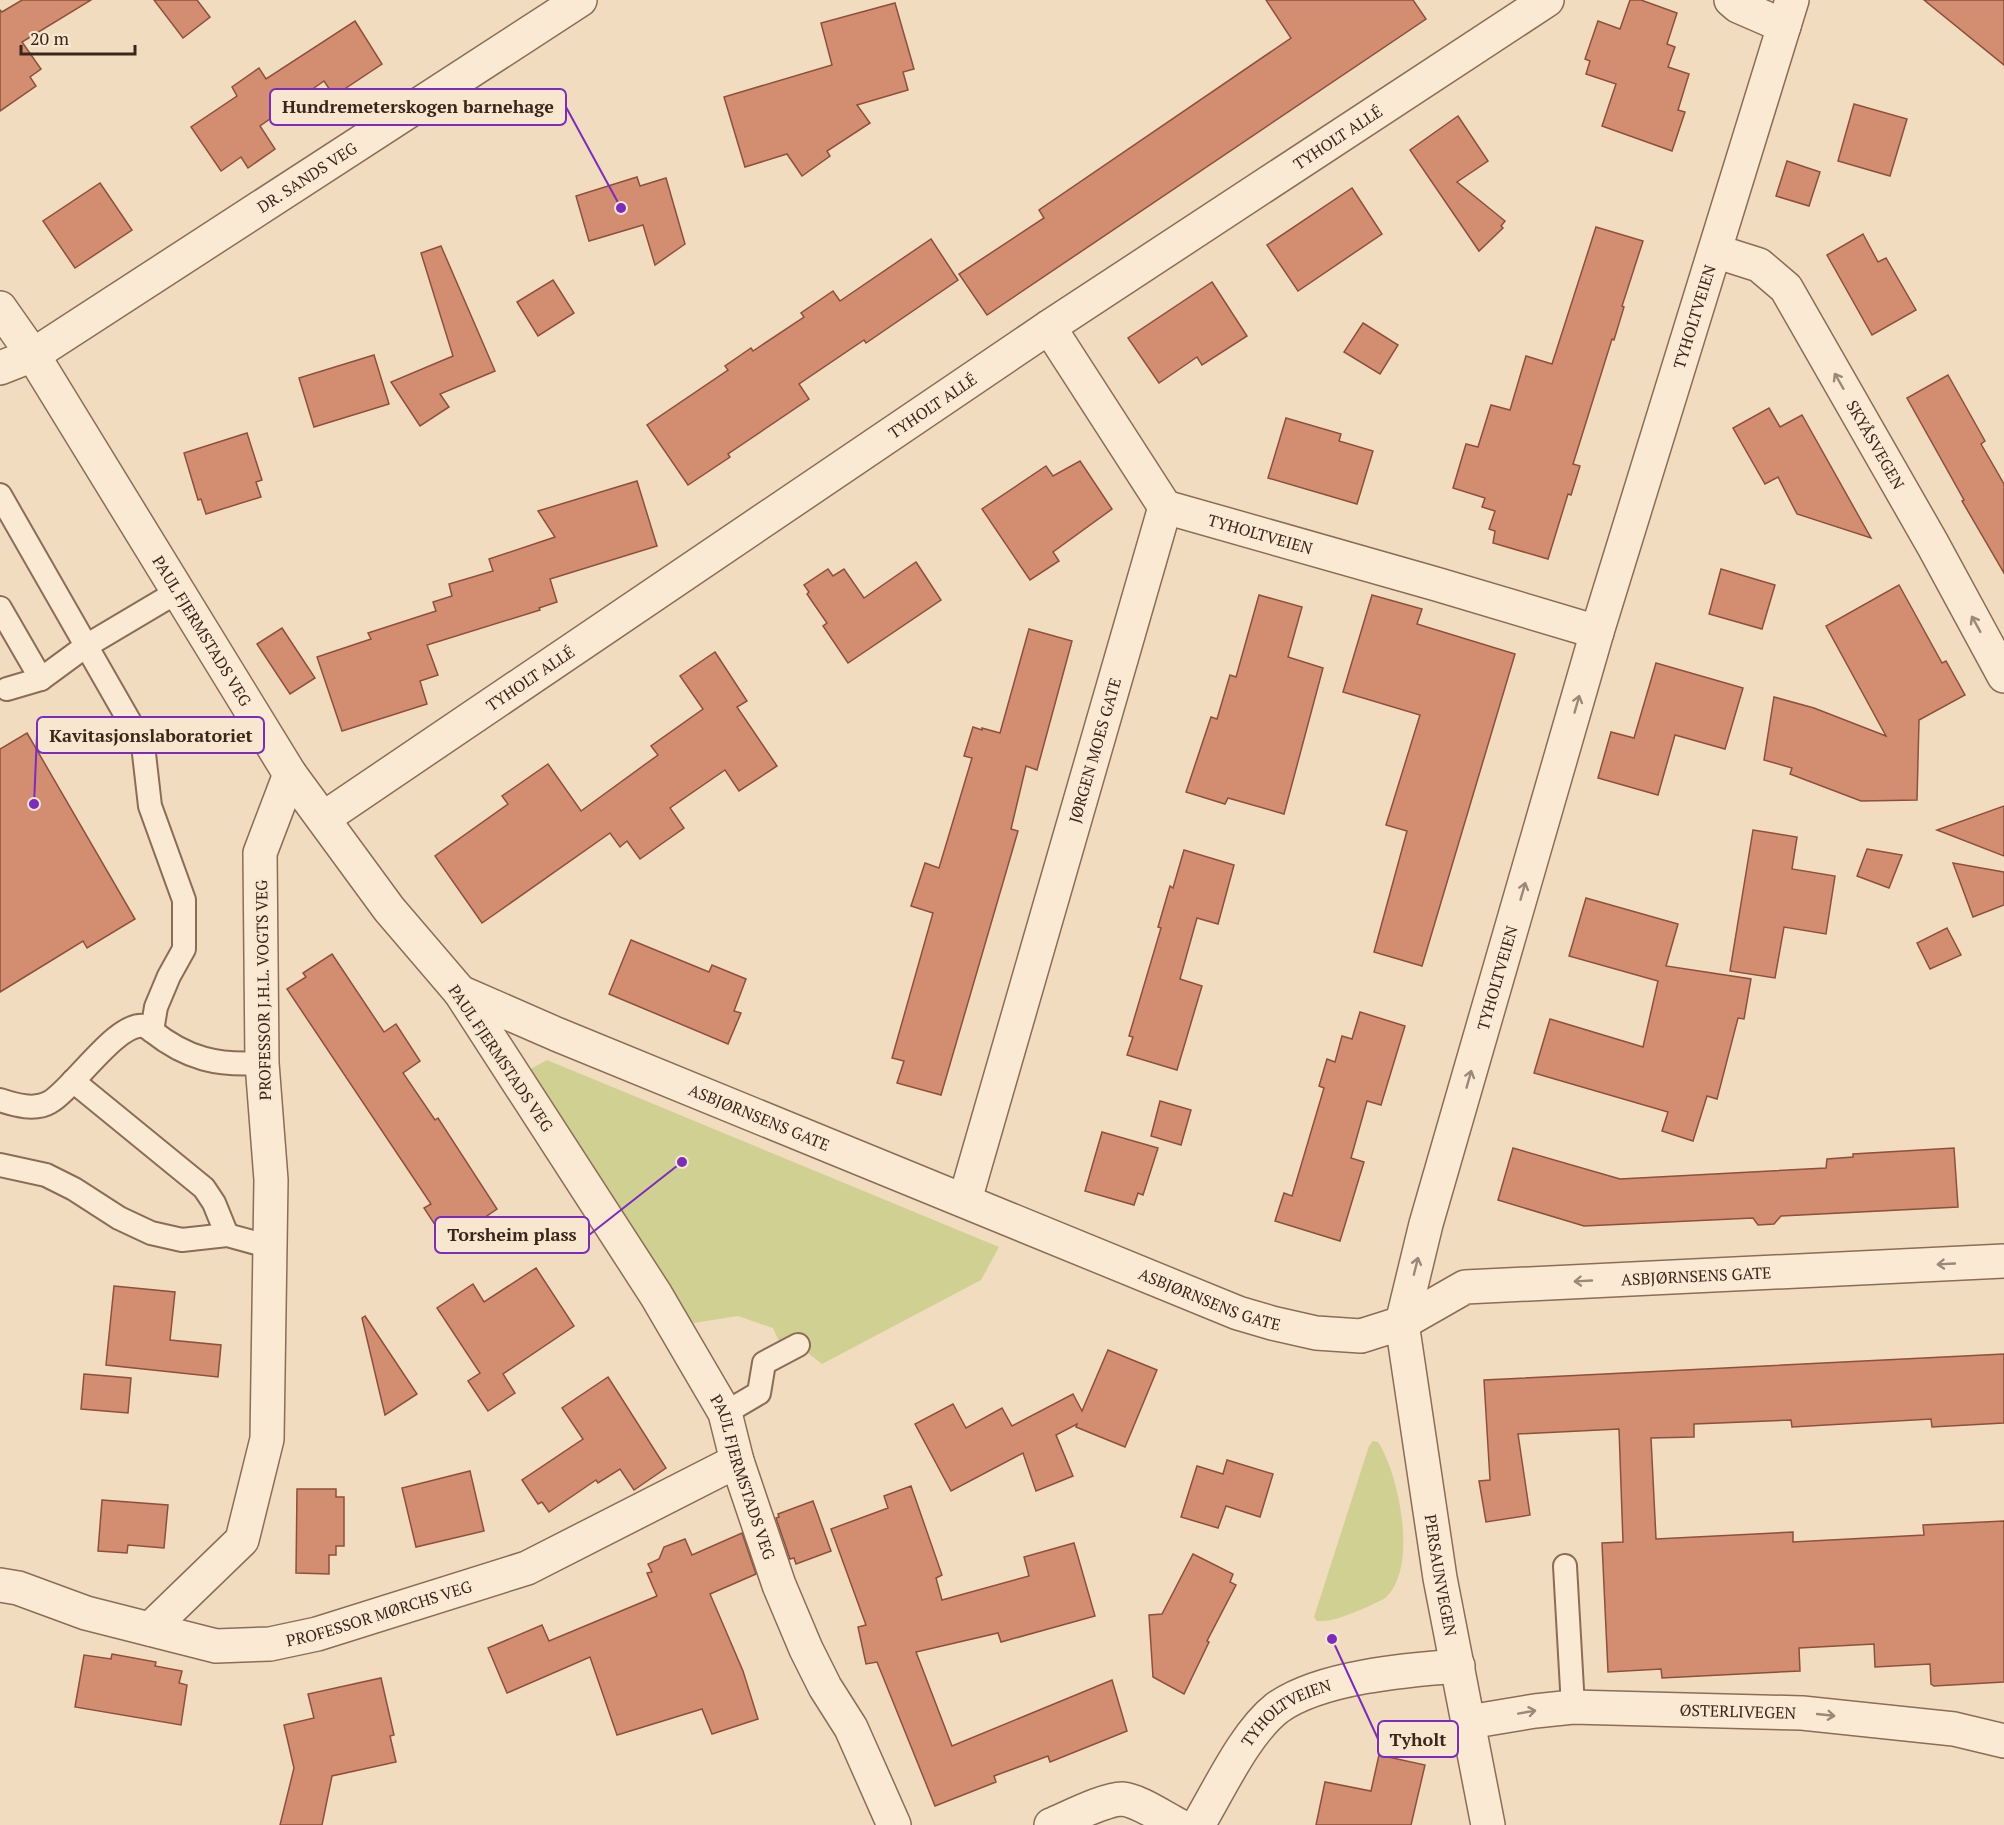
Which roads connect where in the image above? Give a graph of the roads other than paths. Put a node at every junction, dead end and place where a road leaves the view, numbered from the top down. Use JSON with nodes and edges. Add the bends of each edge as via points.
{"nodes":[{"id":1,"x":579,"y":0,"type":"edge"},
{"id":2,"x":1547,"y":0,"type":"edge"},
{"id":3,"x":1731,"y":0,"type":"edge"},
{"id":4,"x":1788,"y":13,"type":"edge"},
{"id":5,"x":1715,"y":251,"type":"junction"},
{"id":6,"x":0,"y":308,"type":"edge"},
{"id":7,"x":1049,"y":327,"type":"junction"},
{"id":8,"x":33,"y":355,"type":"junction"},
{"id":9,"x":0,"y":368,"type":"edge"},
{"id":10,"x":0,"y":495,"type":"edge"},
{"id":11,"x":1165,"y":507,"type":"junction"},
{"id":12,"x":177,"y":592,"type":"junction"},
{"id":13,"x":0,"y":608,"type":"edge"},
{"id":14,"x":1597,"y":632,"type":"junction"},
{"id":15,"x":86,"y":646,"type":"junction"},
{"id":16,"x":2004,"y":675,"type":"edge"},
{"id":17,"x":41,"y":680,"type":"junction"},
{"id":18,"x":7,"y":690,"type":"dead end"},
{"id":19,"x":290,"y":774,"type":"junction"},
{"id":20,"x":324,"y":818,"type":"junction"},
{"id":21,"x":460,"y":992,"type":"junction"},
{"id":22,"x":152,"y":1031,"type":"junction"},
{"id":23,"x":262,"y":1063,"type":"junction"},
{"id":24,"x":73,"y":1081,"type":"junction"},
{"id":25,"x":0,"y":1100,"type":"edge"},
{"id":26,"x":0,"y":1165,"type":"edge"},
{"id":27,"x":965,"y":1200,"type":"junction"},
{"id":28,"x":227,"y":1235,"type":"junction"},
{"id":29,"x":271,"y":1247,"type":"junction"},
{"id":30,"x":2004,"y":1261,"type":"edge"},
{"id":31,"x":1402,"y":1323,"type":"junction"},
{"id":32,"x":798,"y":1345,"type":"dead end"},
{"id":33,"x":725,"y":1413,"type":"junction"},
{"id":34,"x":737,"y":1461,"type":"junction"},
{"id":35,"x":1565,"y":1566,"type":"dead end"},
{"id":36,"x":0,"y":1586,"type":"edge"},
{"id":37,"x":150,"y":1629,"type":"junction"},
{"id":38,"x":1458,"y":1666,"type":"junction"},
{"id":39,"x":1573,"y":1707,"type":"junction"},
{"id":40,"x":1469,"y":1722,"type":"junction"},
{"id":41,"x":2004,"y":1741,"type":"edge"},
{"id":42,"x":894,"y":1825,"type":"edge"},
{"id":43,"x":1051,"y":1825,"type":"edge"},
{"id":44,"x":1178,"y":1825,"type":"edge"},
{"id":45,"x":1198,"y":1825,"type":"edge"},
{"id":46,"x":1488,"y":1825,"type":"edge"}],
"edges":[{"from":1,"to":8,"type":"street","name":"DR. SANDS VEG"},
{"from":2,"to":7,"type":"street","name":"TYHOLT ALLÉ"},
{"from":3,"to":4,"type":"street","via":[[1738,6]]},
{"from":4,"to":5,"type":"street","name":"TYHOLTVEIEN"},
{"from":5,"to":14,"type":"street","name":"TYHOLTVEIEN"},
{"from":16,"to":5,"type":"street","name":"SKYÅSVEGEN","one_way":true,"via":[[1786,288],[1759,265]]},
{"from":6,"to":8,"type":"street","name":"PAUL FJERMSTADS VEG"},
{"from":7,"to":11,"type":"street"},
{"from":7,"to":20,"type":"street","name":"TYHOLT ALLÉ"},
{"from":8,"to":9,"type":"street","name":"DR. SANDS VEG"},
{"from":8,"to":12,"type":"street","name":"PAUL FJERMSTADS VEG"},
{"from":10,"to":15,"type":"lane"},
{"from":11,"to":14,"type":"street","name":"TYHOLTVEIEN"},
{"from":11,"to":27,"type":"street","name":"JØRGEN MOES GATE"},
{"from":12,"to":15,"type":"lane"},
{"from":12,"to":19,"type":"street","name":"PAUL FJERMSTADS VEG"},
{"from":13,"to":17,"type":"lane"},
{"from":31,"to":14,"type":"street","name":"TYHOLTVEIEN","one_way":true,"via":[[1426,1224]]},
{"from":15,"to":17,"type":"lane"},
{"from":15,"to":22,"type":"lane","via":[[143,745],[150,806],[184,900],[184,949],[168,976]]},
{"from":17,"to":18,"type":"lane"},
{"from":19,"to":20,"type":"street","name":"PAUL FJERMSTADS VEG"},
{"from":19,"to":23,"type":"street","name":"PROFESSOR J.H.L. VOGTS VEG","via":[[260,853]]},
{"from":20,"to":21,"type":"street","name":"PAUL FJERMSTADS VEG","via":[[389,909]]},
{"from":21,"to":27,"type":"street","name":"ASBJØRNSENS GATE"},
{"from":21,"to":33,"type":"street","name":"PAUL FJERMSTADS VEG","via":[[656,1295]]},
{"from":22,"to":23,"type":"lane","via":[[188,1054],[231,1065]]},
{"from":22,"to":24,"type":"lane","via":[[143,1026],[131,1029],[101,1051]]},
{"from":23,"to":29,"type":"street","name":"PROFESSOR J.H.L. VOGTS VEG","via":[[271,1180]]},
{"from":24,"to":25,"type":"lane","via":[[50,1103],[21,1106]]},
{"from":24,"to":28,"type":"lane","via":[[204,1188]]},
{"from":26,"to":28,"type":"lane","via":[[46,1175],[152,1233],[182,1240]]},
{"from":27,"to":31,"type":"street","name":"ASBJØRNSENS GATE","via":[[1203,1300],[1272,1323],[1361,1336]]},
{"from":28,"to":29,"type":"lane"},
{"from":29,"to":37,"type":"street","name":"PROFESSOR J.H.L. VOGTS VEG","via":[[267,1439],[242,1540]]},
{"from":30,"to":31,"type":"street","name":"ASBJØRNSENS GATE","one_way":true,"via":[[1465,1287]]},
{"from":31,"to":38,"type":"street","name":"PERSAUNVEGEN","via":[[1440,1578]]},
{"from":32,"to":33,"type":"lane","via":[[764,1363],[759,1393]]},
{"from":33,"to":34,"type":"street","name":"PAUL FJERMSTADS VEG"},
{"from":34,"to":37,"type":"street","name":"PROFESSOR MØRCHS VEG","via":[[527,1568],[316,1634],[270,1644],[216,1646]]},
{"from":34,"to":42,"type":"street","name":"PAUL FJERMSTADS VEG","via":[[779,1585],[806,1649],[851,1728]]},
{"from":35,"to":39,"type":"lane"},
{"from":36,"to":37,"type":"street","name":"PROFESSOR MØRCHS VEG","via":[[18,1588],[86,1613]]},
{"from":38,"to":40,"type":"street","name":"PERSAUNVEGEN"},
{"from":38,"to":45,"type":"street","name":"TYHOLTVEIEN","via":[[1367,1677],[1307,1691],[1277,1708],[1240,1753]]},
{"from":40,"to":39,"type":"street","name":"ØSTERLIVEGEN","one_way":true},
{"from":39,"to":41,"type":"street","name":"ØSTERLIVEGEN","one_way":true,"via":[[1802,1713],[1954,1729]]},
{"from":40,"to":46,"type":"street","name":"PERSAUNVEGEN"},
{"from":43,"to":44,"type":"street","via":[[1123,1799]]}]}
